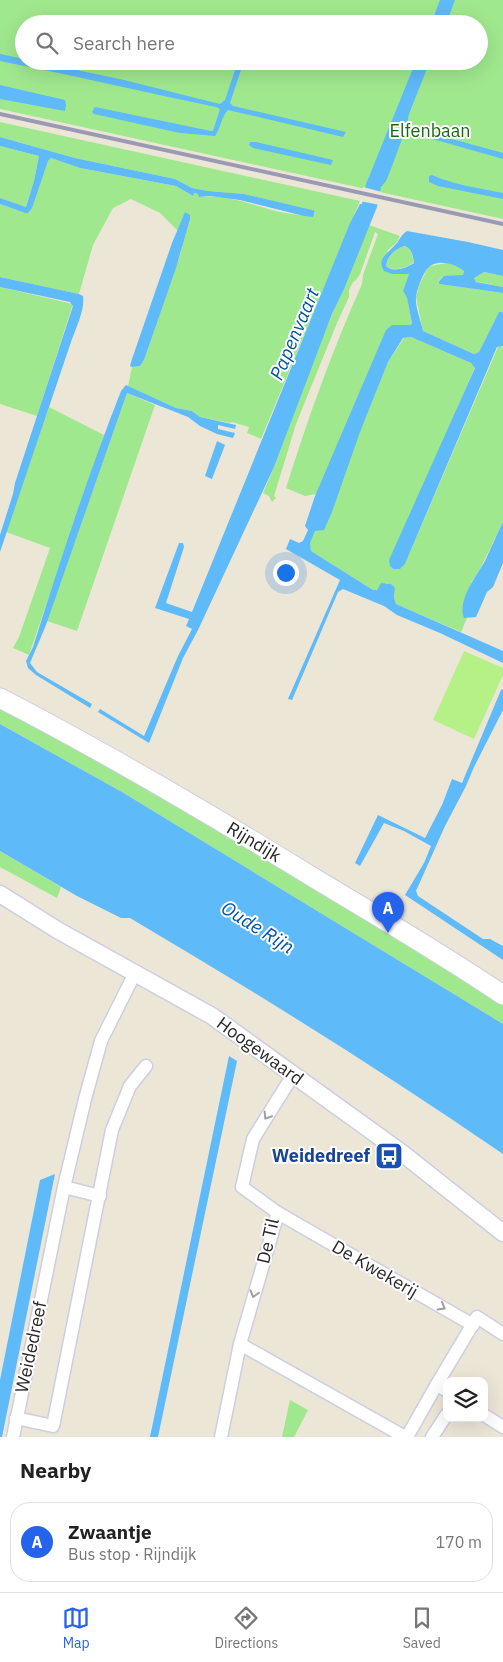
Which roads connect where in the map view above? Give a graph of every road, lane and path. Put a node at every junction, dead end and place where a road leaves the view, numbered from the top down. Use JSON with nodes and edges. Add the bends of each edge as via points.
{"nodes":[{"id":1,"x":0,"y":698,"type":"edge"},
{"id":2,"x":0,"y":894,"type":"edge"},
{"id":3,"x":135,"y":973,"type":"junction"},
{"id":4,"x":503,"y":995,"type":"edge"},
{"id":5,"x":146,"y":1066,"type":"dead end"},
{"id":6,"x":293,"y":1075,"type":"junction"},
{"id":7,"x":64,"y":1187,"type":"junction"},
{"id":8,"x":100,"y":1196,"type":"junction"},
{"id":9,"x":278,"y":1213,"type":"junction"},
{"id":10,"x":503,"y":1233,"type":"edge"},
{"id":11,"x":473,"y":1325,"type":"junction"},
{"id":12,"x":503,"y":1334,"type":"edge"},
{"id":13,"x":240,"y":1344,"type":"junction"},
{"id":14,"x":442,"y":1388,"type":"edge"},
{"id":15,"x":16,"y":1418,"type":"junction"},
{"id":16,"x":488,"y":1418,"type":"edge"},
{"id":17,"x":443,"y":1420,"type":"edge"},
{"id":18,"x":503,"y":1427,"type":"edge"},
{"id":19,"x":12,"y":1437,"type":"edge"},
{"id":20,"x":221,"y":1437,"type":"edge"},
{"id":21,"x":406,"y":1437,"type":"edge"},
{"id":22,"x":432,"y":1437,"type":"edge"}],
"edges":[{"from":1,"to":4,"type":"main road","name":"Rijndijk","via":[[253,841]]},
{"from":2,"to":3,"type":"street","name":"Hoogewaard"},
{"from":3,"to":6,"type":"street","name":"Hoogewaard","via":[[212,1016]]},
{"from":3,"to":7,"type":"street","name":"Weidedreef","via":[[101,1041]]},
{"from":5,"to":8,"type":"street","name":"Weidedreef","via":[[130,1086],[112,1130]]},
{"from":6,"to":9,"type":"street","name":"De Til","one_way":true,"via":[[253,1139],[242,1187]]},
{"from":6,"to":10,"type":"street","name":"Hoogewaard","via":[[402,1153]]},
{"from":7,"to":8,"type":"street"},
{"from":7,"to":15,"type":"street","name":"Weidedreef"},
{"from":8,"to":15,"type":"street","name":"Weidedreef","via":[[53,1426]]},
{"from":9,"to":11,"type":"street","name":"De Kwekerij","one_way":true},
{"from":9,"to":13,"type":"street","name":"De Til","one_way":true},
{"from":11,"to":12,"type":"street","via":[[477,1317]]},
{"from":11,"to":14,"type":"street"},
{"from":13,"to":20,"type":"street","name":"De Til"},
{"from":13,"to":21,"type":"street"},
{"from":14,"to":21,"type":"street"},
{"from":15,"to":19,"type":"street","name":"Weidedreef"},
{"from":16,"to":18,"type":"street"},
{"from":17,"to":22,"type":"street"}]}
